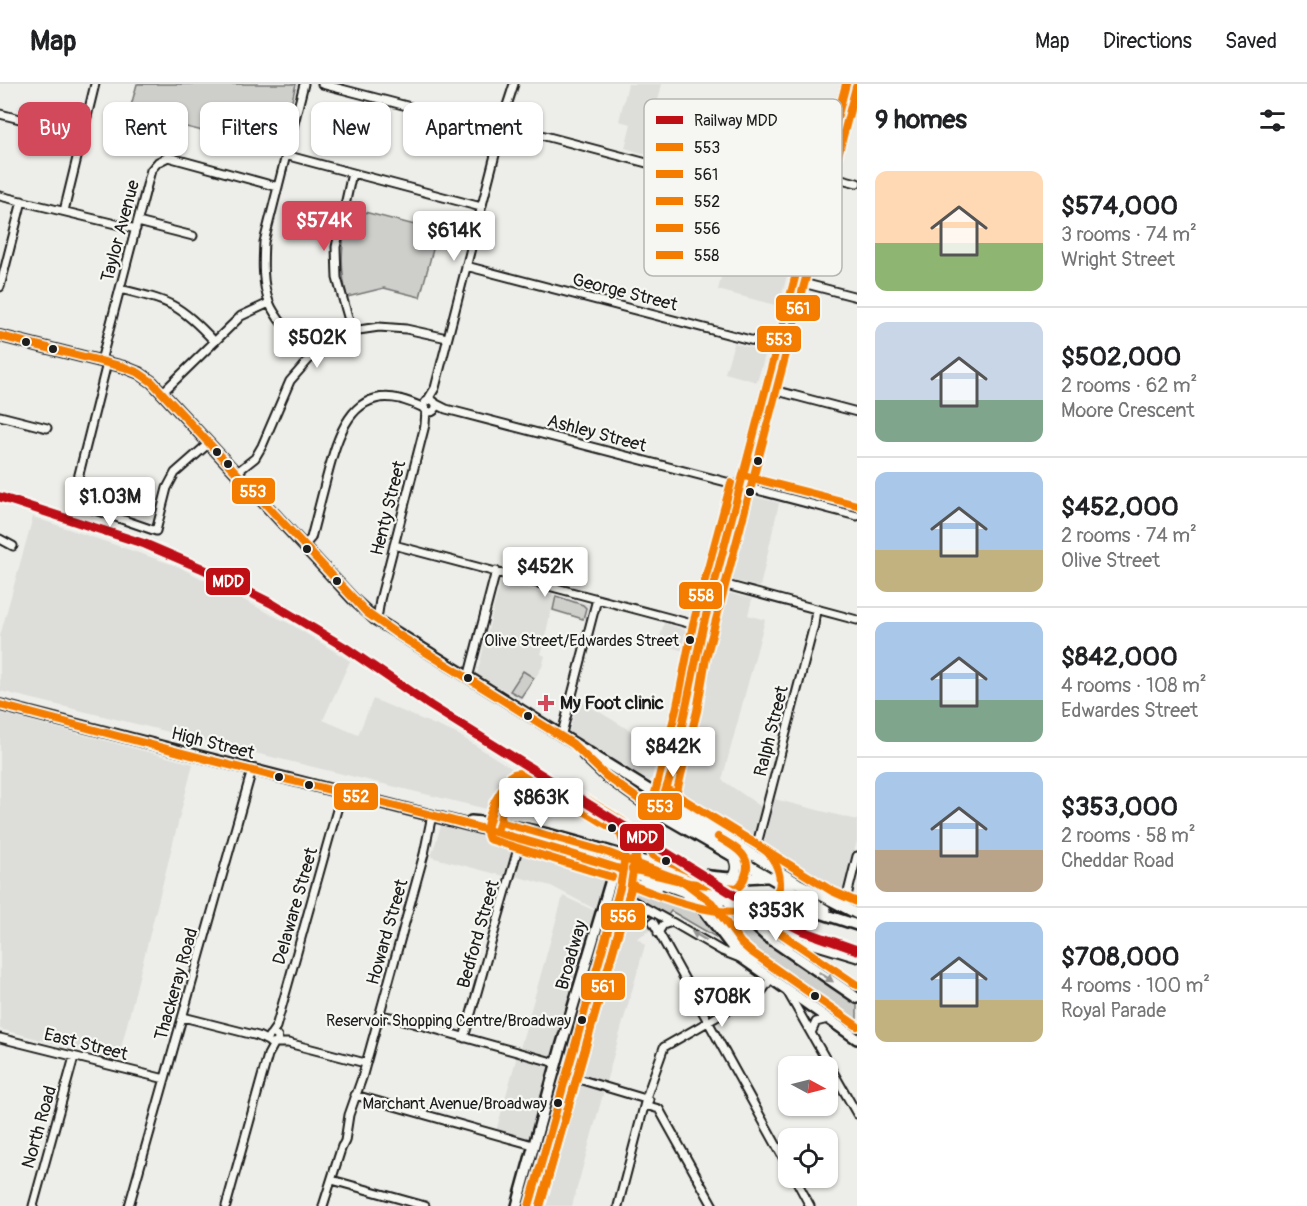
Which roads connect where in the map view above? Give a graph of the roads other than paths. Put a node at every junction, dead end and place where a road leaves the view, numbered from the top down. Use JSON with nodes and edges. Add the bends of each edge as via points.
{"nodes":[{"id":1,"x":95,"y":84,"type":"edge"},
{"id":2,"x":304,"y":84,"type":"edge"},
{"id":3,"x":322,"y":84,"type":"edge"},
{"id":4,"x":514,"y":84,"type":"edge"},
{"id":5,"x":846,"y":84,"type":"edge"},
{"id":6,"x":842,"y":99,"type":"edge"},
{"id":7,"x":91,"y":102,"type":"edge"},
{"id":8,"x":509,"y":102,"type":"edge"},
{"id":9,"x":299,"y":103,"type":"edge"},
{"id":10,"x":403,"y":105,"type":"edge"},
{"id":11,"x":0,"y":114,"type":"edge"},
{"id":12,"x":18,"y":119,"type":"edge"},
{"id":13,"x":543,"y":137,"type":"edge"},
{"id":14,"x":78,"y":156,"type":"edge"},
{"id":15,"x":285,"y":156,"type":"edge"},
{"id":16,"x":289,"y":156,"type":"edge"},
{"id":17,"x":495,"y":156,"type":"edge"},
{"id":18,"x":644,"y":163,"type":"edge"},
{"id":19,"x":352,"y":173,"type":"junction"},
{"id":20,"x":842,"y":179,"type":"edge"},
{"id":21,"x":857,"y":183,"type":"edge"},
{"id":22,"x":278,"y":187,"type":"junction"},
{"id":23,"x":0,"y":196,"type":"edge"},
{"id":24,"x":22,"y":201,"type":"junction"},
{"id":25,"x":481,"y":207,"type":"junction"},
{"id":26,"x":64,"y":211,"type":"junction"},
{"id":27,"x":137,"y":226,"type":"junction"},
{"id":28,"x":193,"y":236,"type":"dead end"},
{"id":29,"x":466,"y":266,"type":"junction"},
{"id":30,"x":796,"y":276,"type":"edge"},
{"id":31,"x":795,"y":281,"type":"junction"},
{"id":32,"x":0,"y":287,"type":"edge"},
{"id":33,"x":120,"y":289,"type":"junction"},
{"id":34,"x":857,"y":297,"type":"edge"},
{"id":35,"x":269,"y":303,"type":"junction"},
{"id":36,"x":352,"y":331,"type":"junction"},
{"id":37,"x":0,"y":336,"type":"edge"},
{"id":38,"x":447,"y":338,"type":"junction"},
{"id":39,"x":214,"y":340,"type":"junction"},
{"id":40,"x":777,"y":347,"type":"junction"},
{"id":41,"x":311,"y":357,"type":"junction"},
{"id":42,"x":104,"y":362,"type":"junction"},
{"id":43,"x":766,"y":388,"type":"junction"},
{"id":44,"x":162,"y":393,"type":"junction"},
{"id":45,"x":430,"y":407,"type":"junction"},
{"id":46,"x":857,"y":412,"type":"edge"},
{"id":47,"x":0,"y":416,"type":"edge"},
{"id":48,"x":47,"y":428,"type":"dead end"},
{"id":49,"x":208,"y":444,"type":"junction"},
{"id":50,"x":236,"y":473,"type":"junction"},
{"id":51,"x":741,"y":486,"type":"junction"},
{"id":52,"x":857,"y":516,"type":"edge"},
{"id":53,"x":0,"y":539,"type":"edge"},
{"id":54,"x":394,"y":545,"type":"junction"},
{"id":55,"x":13,"y":546,"type":"dead end"},
{"id":56,"x":304,"y":546,"type":"junction"},
{"id":57,"x":496,"y":571,"type":"junction"},
{"id":58,"x":715,"y":582,"type":"junction"},
{"id":59,"x":597,"y":599,"type":"junction"},
{"id":60,"x":818,"y":609,"type":"junction"},
{"id":61,"x":372,"y":617,"type":"junction"},
{"id":62,"x":857,"y":620,"type":"edge"},
{"id":63,"x":704,"y":627,"type":"junction"},
{"id":64,"x":696,"y":656,"type":"junction"},
{"id":65,"x":468,"y":678,"type":"junction"},
{"id":66,"x":0,"y":705,"type":"edge"},
{"id":67,"x":561,"y":737,"type":"junction"},
{"id":68,"x":601,"y":766,"type":"junction"},
{"id":69,"x":252,"y":770,"type":"junction"},
{"id":70,"x":342,"y":792,"type":"junction"},
{"id":71,"x":655,"y":794,"type":"junction"},
{"id":72,"x":664,"y":800,"type":"junction"},
{"id":73,"x":680,"y":809,"type":"junction"},
{"id":74,"x":655,"y":811,"type":"junction"},
{"id":75,"x":434,"y":815,"type":"junction"},
{"id":76,"x":498,"y":828,"type":"junction"},
{"id":77,"x":521,"y":838,"type":"junction"},
{"id":78,"x":757,"y":844,"type":"dead end"},
{"id":79,"x":724,"y":853,"type":"junction"},
{"id":80,"x":625,"y":856,"type":"junction"},
{"id":81,"x":857,"y":856,"type":"edge"},
{"id":82,"x":735,"y":860,"type":"junction"},
{"id":83,"x":760,"y":860,"type":"junction"},
{"id":84,"x":645,"y":863,"type":"junction"},
{"id":85,"x":619,"y":868,"type":"junction"},
{"id":86,"x":733,"y":878,"type":"junction"},
{"id":87,"x":769,"y":878,"type":"junction"},
{"id":88,"x":798,"y":883,"type":"junction"},
{"id":89,"x":620,"y":888,"type":"junction"},
{"id":90,"x":677,"y":890,"type":"junction"},
{"id":91,"x":722,"y":898,"type":"junction"},
{"id":92,"x":753,"y":898,"type":"junction"},
{"id":93,"x":615,"y":903,"type":"junction"},
{"id":94,"x":844,"y":908,"type":"junction"},
{"id":95,"x":857,"y":914,"type":"edge"},
{"id":96,"x":747,"y":918,"type":"junction"},
{"id":97,"x":844,"y":920,"type":"junction"},
{"id":98,"x":652,"y":922,"type":"dead end"},
{"id":99,"x":671,"y":922,"type":"junction"},
{"id":100,"x":857,"y":925,"type":"edge"},
{"id":101,"x":658,"y":933,"type":"junction"},
{"id":102,"x":593,"y":937,"type":"junction"},
{"id":103,"x":604,"y":940,"type":"junction"},
{"id":104,"x":812,"y":944,"type":"junction"},
{"id":105,"x":787,"y":950,"type":"junction"},
{"id":106,"x":857,"y":958,"type":"edge"},
{"id":107,"x":743,"y":959,"type":"junction"},
{"id":108,"x":758,"y":969,"type":"junction"},
{"id":109,"x":770,"y":980,"type":"junction"},
{"id":110,"x":787,"y":992,"type":"junction"},
{"id":111,"x":857,"y":998,"type":"edge"},
{"id":112,"x":379,"y":1013,"type":"junction"},
{"id":113,"x":183,"y":1017,"type":"junction"},
{"id":114,"x":828,"y":1019,"type":"junction"},
{"id":115,"x":708,"y":1022,"type":"junction"},
{"id":116,"x":811,"y":1032,"type":"junction"},
{"id":117,"x":0,"y":1038,"type":"edge"},
{"id":118,"x":464,"y":1038,"type":"junction"},
{"id":119,"x":273,"y":1039,"type":"junction"},
{"id":120,"x":857,"y":1039,"type":"edge"},
{"id":121,"x":74,"y":1057,"type":"junction"},
{"id":122,"x":364,"y":1066,"type":"junction"},
{"id":123,"x":555,"y":1068,"type":"junction"},
{"id":124,"x":567,"y":1071,"type":"junction"},
{"id":125,"x":165,"y":1079,"type":"junction"},
{"id":126,"x":355,"y":1095,"type":"junction"},
{"id":127,"x":647,"y":1101,"type":"junction"},
{"id":128,"x":857,"y":1114,"type":"edge"},
{"id":129,"x":533,"y":1145,"type":"junction"},
{"id":130,"x":778,"y":1148,"type":"edge"},
{"id":131,"x":332,"y":1180,"type":"junction"},
{"id":132,"x":800,"y":1188,"type":"edge"},
{"id":133,"x":521,"y":1190,"type":"junction"},
{"id":134,"x":533,"y":1193,"type":"junction"},
{"id":135,"x":33,"y":1206,"type":"edge"},
{"id":136,"x":129,"y":1206,"type":"edge"},
{"id":137,"x":226,"y":1206,"type":"edge"},
{"id":138,"x":323,"y":1206,"type":"edge"},
{"id":139,"x":425,"y":1206,"type":"edge"},
{"id":140,"x":517,"y":1206,"type":"edge"},
{"id":141,"x":529,"y":1206,"type":"edge"},
{"id":142,"x":618,"y":1206,"type":"edge"},
{"id":143,"x":713,"y":1206,"type":"edge"},
{"id":144,"x":810,"y":1206,"type":"edge"}],
"edges":[{"from":1,"to":7,"type":"street"},
{"from":2,"to":9,"type":"street"},
{"from":3,"to":10,"type":"street"},
{"from":4,"to":8,"type":"street","name":"Henty Street"},
{"from":5,"to":6,"type":"street"},
{"from":11,"to":12,"type":"street"},
{"from":13,"to":18,"type":"street"},
{"from":14,"to":26,"type":"street"},
{"from":15,"to":22,"type":"street"},
{"from":16,"to":19,"type":"street"},
{"from":17,"to":25,"type":"street","name":"Henty Street"},
{"from":19,"to":25,"type":"street"},
{"from":19,"to":36,"type":"street","via":[[336,247],[337,278]]},
{"from":20,"to":21,"type":"street"},
{"from":22,"to":27,"type":"street","name":"Taylor Avenue","via":[[168,157],[151,170]]},
{"from":22,"to":35,"type":"street","via":[[262,264]]},
{"from":23,"to":24,"type":"street"},
{"from":24,"to":26,"type":"street"},
{"from":24,"to":32,"type":"street"},
{"from":25,"to":29,"type":"street","name":"Henty Street"},
{"from":26,"to":27,"type":"street"},
{"from":27,"to":28,"type":"street"},
{"from":27,"to":33,"type":"street","name":"Taylor Avenue"},
{"from":29,"to":38,"type":"street","name":"Henty Street"},
{"from":29,"to":40,"type":"street","name":"George Street"},
{"from":30,"to":31,"type":"street"},
{"from":31,"to":34,"type":"street"},
{"from":31,"to":40,"type":"street"},
{"from":33,"to":39,"type":"street","via":[[175,305]]},
{"from":33,"to":42,"type":"street","name":"Taylor Avenue"},
{"from":35,"to":39,"type":"street","via":[[241,316]]},
{"from":35,"to":41,"type":"street"},
{"from":36,"to":38,"type":"street","via":[[406,328]]},
{"from":36,"to":41,"type":"street"},
{"from":37,"to":42,"type":"main road"},
{"from":38,"to":45,"type":"street","name":"Henty Street"},
{"from":39,"to":44,"type":"street"},
{"from":40,"to":43,"type":"street"},
{"from":41,"to":50,"type":"street","via":[[286,389],[255,458]]},
{"from":42,"to":44,"type":"main road","via":[[139,373]]},
{"from":42,"to":49,"type":"street","name":"Taylor Avenue","via":[[72,502],[156,531],[175,473]]},
{"from":43,"to":46,"type":"street"},
{"from":43,"to":51,"type":"street"},
{"from":44,"to":49,"type":"main road"},
{"from":45,"to":51,"type":"street","name":"Ashley Street"},
{"from":45,"to":54,"type":"street","name":"Henty Street"},
{"from":45,"to":56,"type":"street","name":"Ashley Street","via":[[378,398],[351,416],[338,437],[310,538]]},
{"from":47,"to":48,"type":"street"},
{"from":49,"to":50,"type":"main road"},
{"from":50,"to":56,"type":"main road"},
{"from":51,"to":52,"type":"street","name":"Ashley Street"},
{"from":51,"to":58,"type":"street"},
{"from":53,"to":55,"type":"street"},
{"from":54,"to":57,"type":"street"},
{"from":54,"to":61,"type":"street","name":"Henty Street"},
{"from":56,"to":61,"type":"main road"},
{"from":57,"to":59,"type":"street"},
{"from":57,"to":65,"type":"street"},
{"from":58,"to":60,"type":"street"},
{"from":58,"to":63,"type":"street"},
{"from":59,"to":63,"type":"street"},
{"from":59,"to":67,"type":"street"},
{"from":60,"to":62,"type":"street"},
{"from":60,"to":78,"type":"street","name":"Ralph Street"},
{"from":61,"to":65,"type":"main road"},
{"from":63,"to":64,"type":"street"},
{"from":64,"to":71,"type":"street"},
{"from":64,"to":72,"type":"street"},
{"from":65,"to":67,"type":"main road"},
{"from":66,"to":69,"type":"main road","name":"High Street"},
{"from":67,"to":68,"type":"main road"},
{"from":68,"to":71,"type":"main road"},
{"from":68,"to":74,"type":"main road"},
{"from":69,"to":70,"type":"main road","name":"High Street"},
{"from":69,"to":113,"type":"street","name":"Thackeray Road"},
{"from":70,"to":75,"type":"main road","name":"High Street"},
{"from":70,"to":119,"type":"street","name":"Delaware Street"},
{"from":71,"to":72,"type":"main road"},
{"from":71,"to":74,"type":"main road"},
{"from":72,"to":73,"type":"main road"},
{"from":72,"to":74,"type":"main road"},
{"from":73,"to":79,"type":"main road","via":[[680,818],[707,835]]},
{"from":73,"to":83,"type":"main road"},
{"from":74,"to":79,"type":"main road"},
{"from":75,"to":76,"type":"main road","name":"High Street"},
{"from":75,"to":112,"type":"street","name":"Howard Street"},
{"from":76,"to":77,"type":"main road","name":"High Street"},
{"from":76,"to":80,"type":"main road","name":"High Street"},
{"from":77,"to":85,"type":"main road","name":"High Street"},
{"from":77,"to":118,"type":"street","name":"Bedford Street"},
{"from":79,"to":82,"type":"main road"},
{"from":80,"to":84,"type":"main road","name":"High Street"},
{"from":80,"to":85,"type":"main road","name":"Broadway"},
{"from":81,"to":94,"type":"street"},
{"from":82,"to":86,"type":"main road"},
{"from":82,"to":87,"type":"main road"},
{"from":83,"to":87,"type":"main road"},
{"from":83,"to":88,"type":"main road"},
{"from":84,"to":86,"type":"main road","name":"High Street"},
{"from":84,"to":91,"type":"main road","name":"High Street"},
{"from":85,"to":89,"type":"main road","name":"Broadway"},
{"from":85,"to":90,"type":"main road","name":"High Street"},
{"from":85,"to":102,"type":"main road","name":"Broadway"},
{"from":86,"to":87,"type":"main road","name":"High Street"},
{"from":86,"to":91,"type":"main road"},
{"from":87,"to":88,"type":"main road","name":"High Street","via":[[783,877]]},
{"from":87,"to":92,"type":"main road","via":[[766,891]]},
{"from":87,"to":97,"type":"main road"},
{"from":88,"to":94,"type":"main road","name":"High Street"},
{"from":89,"to":90,"type":"main road","via":[[640,885]]},
{"from":89,"to":93,"type":"main road","name":"Broadway"},
{"from":90,"to":91,"type":"main road","name":"High Street","via":[[702,898]]},
{"from":90,"to":107,"type":"main road","via":[[702,908]]},
{"from":91,"to":92,"type":"main road","name":"High Street"},
{"from":91,"to":96,"type":"main road"},
{"from":91,"to":108,"type":"main road","via":[[720,911],[725,923]]},
{"from":92,"to":96,"type":"main road","via":[[745,905]]},
{"from":92,"to":97,"type":"main road","name":"High Street","via":[[780,899]]},
{"from":93,"to":99,"type":"street","via":[[628,898]]},
{"from":93,"to":103,"type":"main road","name":"Broadway"},
{"from":94,"to":95,"type":"main road","name":"High Street"},
{"from":96,"to":104,"type":"street"},
{"from":96,"to":105,"type":"main road"},
{"from":97,"to":100,"type":"main road","name":"High Street"},
{"from":98,"to":101,"type":"street"},
{"from":99,"to":101,"type":"street"},
{"from":107,"to":99,"type":"street","one_way":true},
{"from":101,"to":115,"type":"street"},
{"from":102,"to":103,"type":"main road"},
{"from":102,"to":123,"type":"main road","name":"Broadway"},
{"from":103,"to":124,"type":"main road","name":"Broadway"},
{"from":104,"to":105,"type":"street","via":[[793,939]]},
{"from":104,"to":106,"type":"street"},
{"from":105,"to":111,"type":"main road","one_way":true},
{"from":107,"to":108,"type":"main road"},
{"from":108,"to":109,"type":"main road"},
{"from":109,"to":110,"type":"main road"},
{"from":109,"to":115,"type":"street","via":[[763,990]]},
{"from":110,"to":114,"type":"main road"},
{"from":110,"to":116,"type":"street"},
{"from":112,"to":118,"type":"street"},
{"from":112,"to":122,"type":"street","name":"Howard Street"},
{"from":113,"to":119,"type":"street"},
{"from":113,"to":125,"type":"street","name":"Thackeray Road"},
{"from":114,"to":116,"type":"street","via":[[816,1022]]},
{"from":114,"to":120,"type":"main road"},
{"from":115,"to":127,"type":"street","via":[[662,1050]]},
{"from":115,"to":130,"type":"street"},
{"from":116,"to":128,"type":"street"},
{"from":117,"to":121,"type":"street","name":"East Street"},
{"from":118,"to":123,"type":"street"},
{"from":119,"to":122,"type":"street"},
{"from":119,"to":137,"type":"street","name":"Delaware Street"},
{"from":121,"to":125,"type":"street","name":"East Street"},
{"from":121,"to":135,"type":"street","name":"North Road"},
{"from":122,"to":126,"type":"street","name":"Howard Street"},
{"from":123,"to":124,"type":"main road"},
{"from":123,"to":129,"type":"main road","name":"Broadway"},
{"from":124,"to":127,"type":"street"},
{"from":124,"to":134,"type":"main road","name":"Broadway"},
{"from":125,"to":136,"type":"street","name":"Thackeray Road"},
{"from":126,"to":129,"type":"street"},
{"from":126,"to":131,"type":"street","name":"Howard Street","via":[[344,1124]]},
{"from":127,"to":142,"type":"street"},
{"from":127,"to":143,"type":"street","via":[[658,1109]]},
{"from":129,"to":133,"type":"main road","name":"Broadway"},
{"from":131,"to":138,"type":"street","name":"Howard Street"},
{"from":131,"to":139,"type":"street"},
{"from":132,"to":144,"type":"street"},
{"from":133,"to":134,"type":"main road"},
{"from":133,"to":140,"type":"main road","name":"Broadway"},
{"from":134,"to":141,"type":"main road","name":"Broadway"}]}
